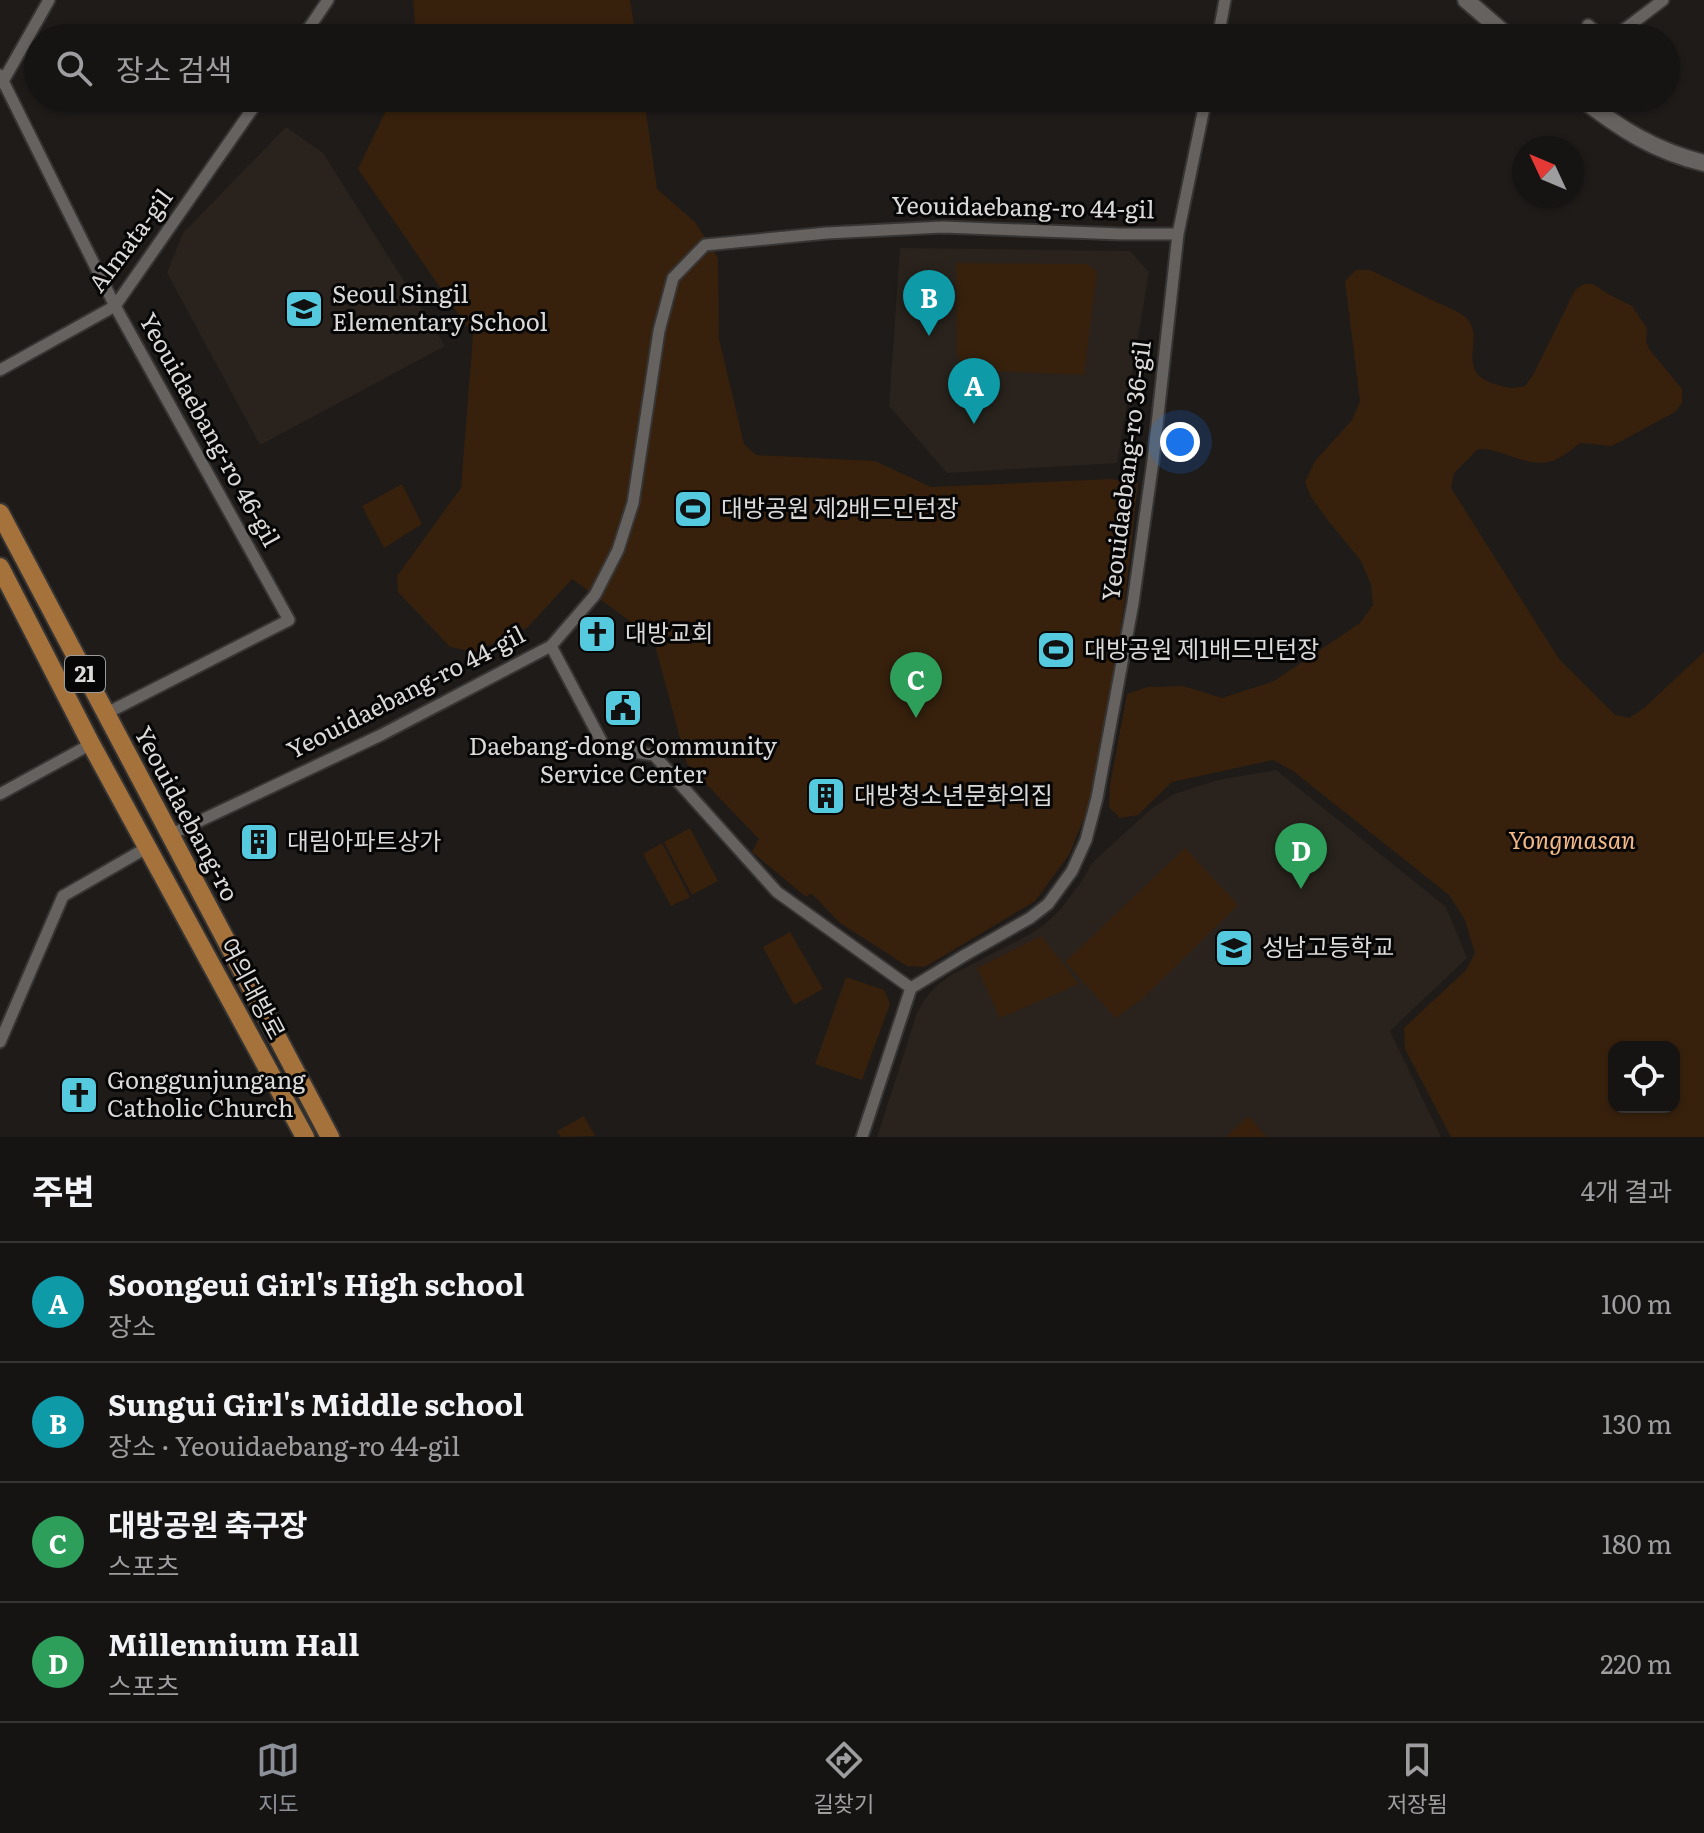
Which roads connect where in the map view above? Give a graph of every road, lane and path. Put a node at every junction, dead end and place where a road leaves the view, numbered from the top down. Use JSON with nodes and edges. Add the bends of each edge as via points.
{"nodes":[{"id":1,"x":49,"y":0,"type":"edge"},
{"id":2,"x":328,"y":0,"type":"edge"},
{"id":3,"x":1225,"y":0,"type":"edge"},
{"id":4,"x":1466,"y":0,"type":"edge"},
{"id":5,"x":1663,"y":0,"type":"edge"},
{"id":6,"x":35,"y":24,"type":"edge"},
{"id":7,"x":312,"y":24,"type":"edge"},
{"id":8,"x":1221,"y":24,"type":"edge"},
{"id":9,"x":1494,"y":24,"type":"edge"},
{"id":10,"x":1631,"y":24,"type":"edge"},
{"id":11,"x":24,"y":42,"type":"edge"},
{"id":12,"x":1,"y":81,"type":"edge"},
{"id":13,"x":250,"y":112,"type":"edge"},
{"id":14,"x":1203,"y":112,"type":"edge"},
{"id":15,"x":1599,"y":112,"type":"edge"},
{"id":16,"x":1704,"y":163,"type":"edge"},
{"id":17,"x":1178,"y":234,"type":"junction"},
{"id":18,"x":115,"y":306,"type":"junction"},
{"id":19,"x":0,"y":370,"type":"edge"},
{"id":20,"x":0,"y":513,"type":"edge"},
{"id":21,"x":0,"y":567,"type":"edge"},
{"id":22,"x":4,"y":587,"type":"edge"},
{"id":23,"x":551,"y":646,"type":"junction"},
{"id":24,"x":105,"y":714,"type":"junction"},
{"id":25,"x":91,"y":744,"type":"junction"},
{"id":26,"x":0,"y":794,"type":"edge"},
{"id":27,"x":170,"y":835,"type":"junction"},
{"id":28,"x":148,"y":847,"type":"junction"},
{"id":29,"x":911,"y":988,"type":"junction"},
{"id":30,"x":0,"y":1040,"type":"edge"},
{"id":31,"x":305,"y":1137,"type":"edge"},
{"id":32,"x":330,"y":1137,"type":"edge"},
{"id":33,"x":862,"y":1137,"type":"edge"}],
"edges":[{"from":1,"to":6,"type":"street"},
{"from":2,"to":7,"type":"street"},
{"from":3,"to":8,"type":"street"},
{"from":4,"to":9,"type":"street"},
{"from":5,"to":10,"type":"street"},
{"from":11,"to":12,"type":"street"},
{"from":12,"to":18,"type":"street","name":"Yeouidaebang-ro 46-gil"},
{"from":13,"to":18,"type":"street","name":"Almata-gil"},
{"from":14,"to":17,"type":"street","name":"Yeouidaebang-ro 36-gil"},
{"from":15,"to":16,"type":"street","via":[[1632,135]]},
{"from":17,"to":23,"type":"street","name":"Yeouidaebang-ro 44-gil","via":[[943,227],[705,245],[673,278],[659,331],[633,503],[618,550],[595,595]]},
{"from":17,"to":29,"type":"street","name":"Yeouidaebang-ro 36-gil","via":[[1133,603],[1086,840],[1048,904]]},
{"from":18,"to":19,"type":"street","name":"Almata-gil"},
{"from":18,"to":24,"type":"street","name":"Yeouidaebang-ro 46-gil","via":[[289,620]]},
{"from":20,"to":24,"type":"main road","name":"Yeouidaebang-ro","number":"21"},
{"from":21,"to":22,"type":"main road","name":"여의대방로"},
{"from":22,"to":25,"type":"main road","name":"여의대방로"},
{"from":23,"to":27,"type":"street","name":"Yeouidaebang-ro 44-gil","via":[[381,735]]},
{"from":23,"to":29,"type":"street","via":[[605,748],[654,755],[777,892]]},
{"from":24,"to":27,"type":"main road","name":"Yeouidaebang-ro","number":"21"},
{"from":25,"to":26,"type":"street"},
{"from":25,"to":28,"type":"main road","name":"여의대방로"},
{"from":27,"to":28,"type":"street","name":"Yeouidaebang-ro 44-gil"},
{"from":27,"to":32,"type":"main road","name":"Yeouidaebang-ro","number":"21"},
{"from":28,"to":30,"type":"street","via":[[63,896]]},
{"from":28,"to":31,"type":"main road","name":"여의대방로"},
{"from":29,"to":33,"type":"street"}]}
